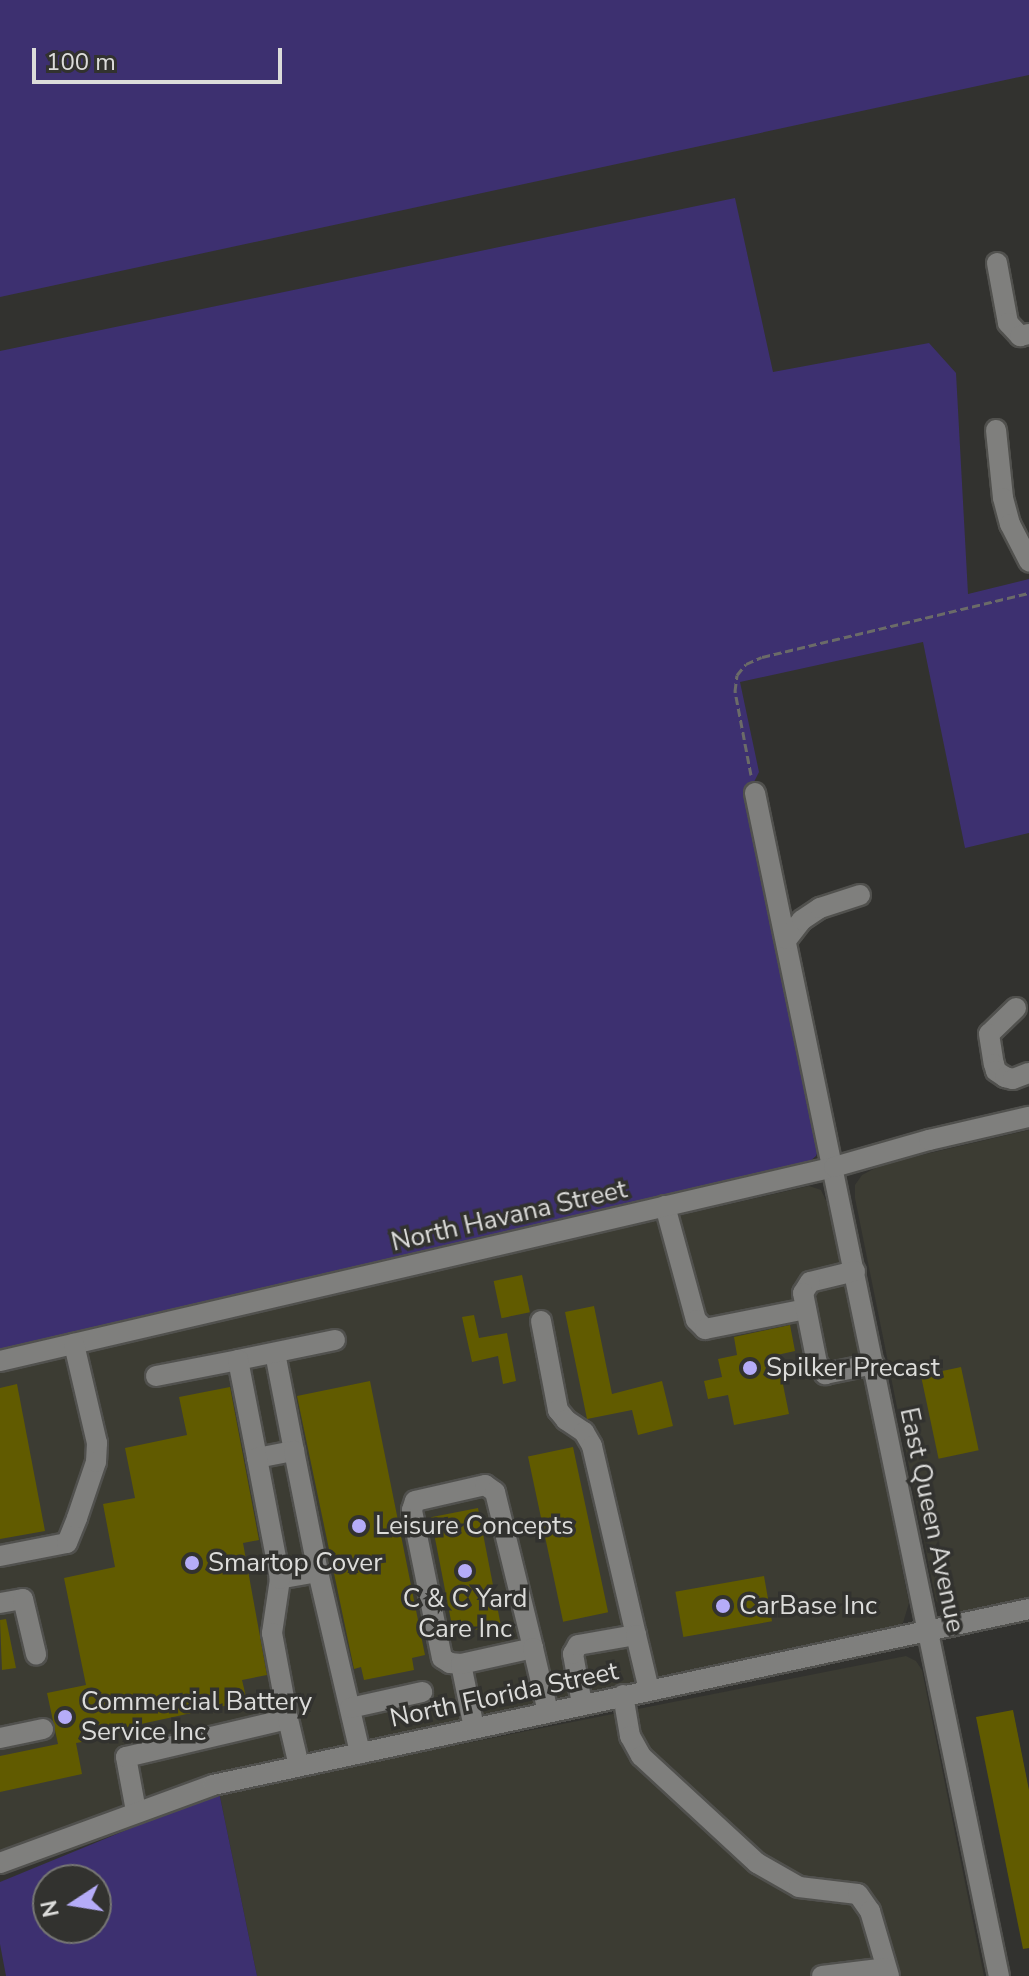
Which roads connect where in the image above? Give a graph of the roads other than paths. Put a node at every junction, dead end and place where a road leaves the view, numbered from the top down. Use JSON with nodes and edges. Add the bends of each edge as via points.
{"nodes":[{"id":1,"x":997,"y":263,"type":"dead end"},
{"id":2,"x":1024,"y":335,"type":"edge"},
{"id":3,"x":996,"y":430,"type":"dead end"},
{"id":4,"x":1029,"y":561,"type":"edge"},
{"id":5,"x":755,"y":793,"type":"road end"},
{"id":6,"x":860,"y":895,"type":"dead end"},
{"id":7,"x":787,"y":939,"type":"junction"},
{"id":8,"x":1016,"y":1008,"type":"dead end"},
{"id":9,"x":1029,"y":1073,"type":"edge"},
{"id":10,"x":1029,"y":1117,"type":"edge"},
{"id":11,"x":834,"y":1167,"type":"junction"},
{"id":12,"x":665,"y":1206,"type":"junction"},
{"id":13,"x":855,"y":1271,"type":"junction"},
{"id":14,"x":806,"y":1309,"type":"junction"},
{"id":15,"x":541,"y":1321,"type":"dead end"},
{"id":16,"x":335,"y":1340,"type":"dead end"},
{"id":17,"x":74,"y":1344,"type":"junction"},
{"id":18,"x":275,"y":1353,"type":"junction"},
{"id":19,"x":238,"y":1360,"type":"junction"},
{"id":20,"x":0,"y":1361,"type":"edge"},
{"id":21,"x":874,"y":1364,"type":"junction"},
{"id":22,"x":156,"y":1376,"type":"dead end"},
{"id":23,"x":294,"y":1451,"type":"junction"},
{"id":24,"x":257,"y":1458,"type":"junction"},
{"id":25,"x":0,"y":1556,"type":"edge"},
{"id":26,"x":318,"y":1572,"type":"junction"},
{"id":27,"x":280,"y":1579,"type":"junction"},
{"id":28,"x":0,"y":1603,"type":"edge"},
{"id":29,"x":1029,"y":1609,"type":"edge"},
{"id":30,"x":928,"y":1629,"type":"junction"},
{"id":31,"x":636,"y":1635,"type":"junction"},
{"id":32,"x":533,"y":1648,"type":"junction"},
{"id":33,"x":36,"y":1654,"type":"dead end"},
{"id":34,"x":461,"y":1664,"type":"junction"},
{"id":35,"x":649,"y":1690,"type":"junction"},
{"id":36,"x":422,"y":1692,"type":"dead end"},
{"id":37,"x":623,"y":1695,"type":"junction"},
{"id":38,"x":582,"y":1704,"type":"junction"},
{"id":39,"x":350,"y":1708,"type":"junction"},
{"id":40,"x":548,"y":1712,"type":"junction"},
{"id":41,"x":288,"y":1719,"type":"junction"},
{"id":42,"x":474,"y":1728,"type":"junction"},
{"id":43,"x":43,"y":1729,"type":"dead end"},
{"id":44,"x":0,"y":1738,"type":"edge"},
{"id":45,"x":360,"y":1753,"type":"junction"},
{"id":46,"x":299,"y":1766,"type":"junction"},
{"id":47,"x":136,"y":1811,"type":"junction"},
{"id":48,"x":0,"y":1863,"type":"edge"},
{"id":49,"x":888,"y":1972,"type":"edge"},
{"id":50,"x":822,"y":1976,"type":"edge"},
{"id":51,"x":999,"y":1976,"type":"edge"}],
"edges":[{"from":1,"to":2,"type":"street","via":[[1008,323]]},
{"from":3,"to":4,"type":"street","via":[[1003,498]]},
{"from":5,"to":7,"type":"street","name":"East Queen Avenue"},
{"from":6,"to":7,"type":"street","via":[[820,908]]},
{"from":7,"to":11,"type":"street","name":"East Queen Avenue"},
{"from":8,"to":9,"type":"street","via":[[989,1034],[994,1064],[1005,1077]]},
{"from":10,"to":11,"type":"street","name":"North Havana Street"},
{"from":11,"to":12,"type":"street","name":"North Havana Street"},
{"from":11,"to":13,"type":"street","name":"East Queen Avenue"},
{"from":12,"to":14,"type":"street","via":[[696,1320],[705,1329]]},
{"from":12,"to":17,"type":"street","name":"North Havana Street"},
{"from":13,"to":14,"type":"street","via":[[810,1282],[803,1293]]},
{"from":13,"to":21,"type":"street","name":"East Queen Avenue"},
{"from":14,"to":21,"type":"street","via":[[817,1363],[825,1374]]},
{"from":15,"to":31,"type":"street","via":[[558,1410],[592,1446]]},
{"from":16,"to":18,"type":"street"},
{"from":17,"to":20,"type":"street","name":"North Havana Street"},
{"from":17,"to":25,"type":"street","via":[[97,1443],[77,1518],[67,1543]]},
{"from":18,"to":19,"type":"street"},
{"from":18,"to":23,"type":"street"},
{"from":19,"to":22,"type":"street"},
{"from":19,"to":24,"type":"street"},
{"from":21,"to":30,"type":"street","name":"East Queen Avenue"},
{"from":23,"to":24,"type":"street"},
{"from":23,"to":26,"type":"street"},
{"from":24,"to":27,"type":"street"},
{"from":26,"to":27,"type":"street"},
{"from":26,"to":39,"type":"street"},
{"from":27,"to":41,"type":"street","via":[[272,1633]]},
{"from":28,"to":33,"type":"street","via":[[23,1599]]},
{"from":29,"to":30,"type":"street","name":"North Florida Street"},
{"from":30,"to":35,"type":"street","name":"North Florida Street"},
{"from":30,"to":51,"type":"street","name":"East Queen Avenue"},
{"from":31,"to":35,"type":"street"},
{"from":31,"to":38,"type":"street","via":[[578,1645],[573,1654]]},
{"from":32,"to":34,"type":"street"},
{"from":32,"to":34,"type":"street","via":[[495,1492],[485,1485],[415,1501],[412,1510],[442,1658]]},
{"from":32,"to":40,"type":"street"},
{"from":34,"to":42,"type":"street"},
{"from":35,"to":37,"type":"street","name":"North Florida Street"},
{"from":36,"to":39,"type":"street"},
{"from":37,"to":38,"type":"street","name":"North Florida Street"},
{"from":37,"to":49,"type":"street","via":[[630,1736],[641,1756],[757,1863],[799,1887],[858,1894],[870,1911]]},
{"from":38,"to":40,"type":"street","name":"North Florida Street"},
{"from":39,"to":45,"type":"street"},
{"from":40,"to":42,"type":"street","name":"North Florida Street"},
{"from":41,"to":46,"type":"street"},
{"from":41,"to":47,"type":"street","via":[[126,1757]]},
{"from":42,"to":45,"type":"street","name":"North Florida Street"},
{"from":43,"to":44,"type":"street"},
{"from":45,"to":46,"type":"street","name":"North Florida Street"},
{"from":46,"to":47,"type":"street","name":"North Florida Street","via":[[213,1785]]},
{"from":47,"to":48,"type":"street","name":"North Florida Street"},
{"from":49,"to":50,"type":"street"}]}
